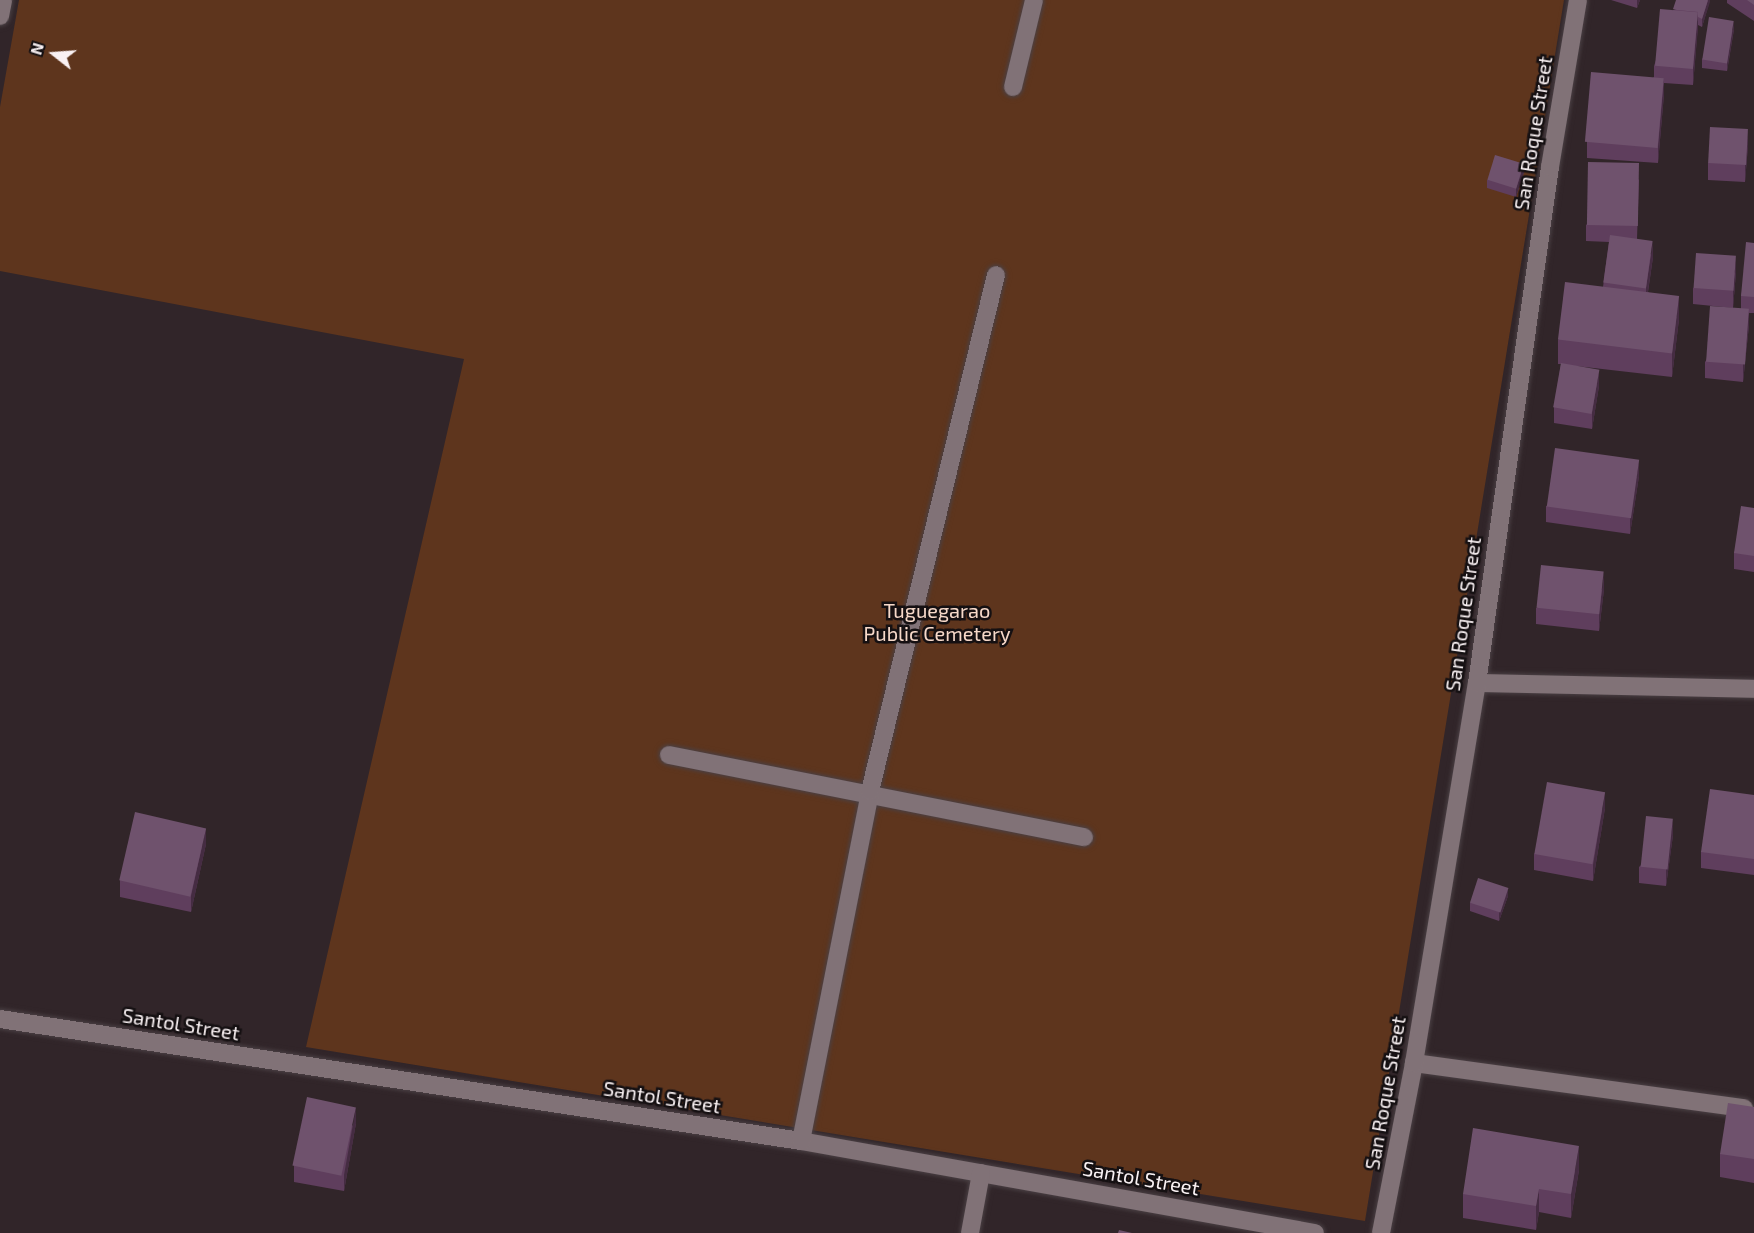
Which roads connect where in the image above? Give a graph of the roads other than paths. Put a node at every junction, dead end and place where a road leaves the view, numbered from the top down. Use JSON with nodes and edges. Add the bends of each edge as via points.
{"nodes":[{"id":1,"x":3,"y":0,"type":"edge"},
{"id":2,"x":1034,"y":0,"type":"edge"},
{"id":3,"x":1578,"y":0,"type":"edge"},
{"id":4,"x":0,"y":16,"type":"edge"},
{"id":5,"x":1013,"y":87,"type":"dead end"},
{"id":6,"x":996,"y":275,"type":"dead end"},
{"id":7,"x":1477,"y":683,"type":"junction"},
{"id":8,"x":1754,"y":689,"type":"edge"},
{"id":9,"x":669,"y":755,"type":"dead end"},
{"id":10,"x":870,"y":792,"type":"junction"},
{"id":11,"x":1084,"y":837,"type":"dead end"},
{"id":12,"x":0,"y":1019,"type":"edge"},
{"id":13,"x":1414,"y":1063,"type":"junction"},
{"id":14,"x":1744,"y":1108,"type":"edge"},
{"id":15,"x":801,"y":1141,"type":"junction"},
{"id":16,"x":981,"y":1173,"type":"junction"},
{"id":17,"x":970,"y":1233,"type":"edge"},
{"id":18,"x":1315,"y":1233,"type":"edge"},
{"id":19,"x":1382,"y":1233,"type":"edge"}],
"edges":[{"from":1,"to":4,"type":"street"},
{"from":2,"to":5,"type":"street"},
{"from":3,"to":7,"type":"street","name":"San Roque Street","via":[[1550,167]]},
{"from":6,"to":10,"type":"street"},
{"from":7,"to":8,"type":"street"},
{"from":7,"to":13,"type":"street","name":"San Roque Street"},
{"from":9,"to":10,"type":"street"},
{"from":10,"to":11,"type":"street"},
{"from":10,"to":15,"type":"street"},
{"from":12,"to":15,"type":"street","name":"Santol Street"},
{"from":13,"to":14,"type":"street"},
{"from":13,"to":19,"type":"street","name":"San Roque Street"},
{"from":15,"to":16,"type":"street","name":"Santol Street"},
{"from":16,"to":17,"type":"street"},
{"from":16,"to":18,"type":"street","name":"Santol Street"}]}
